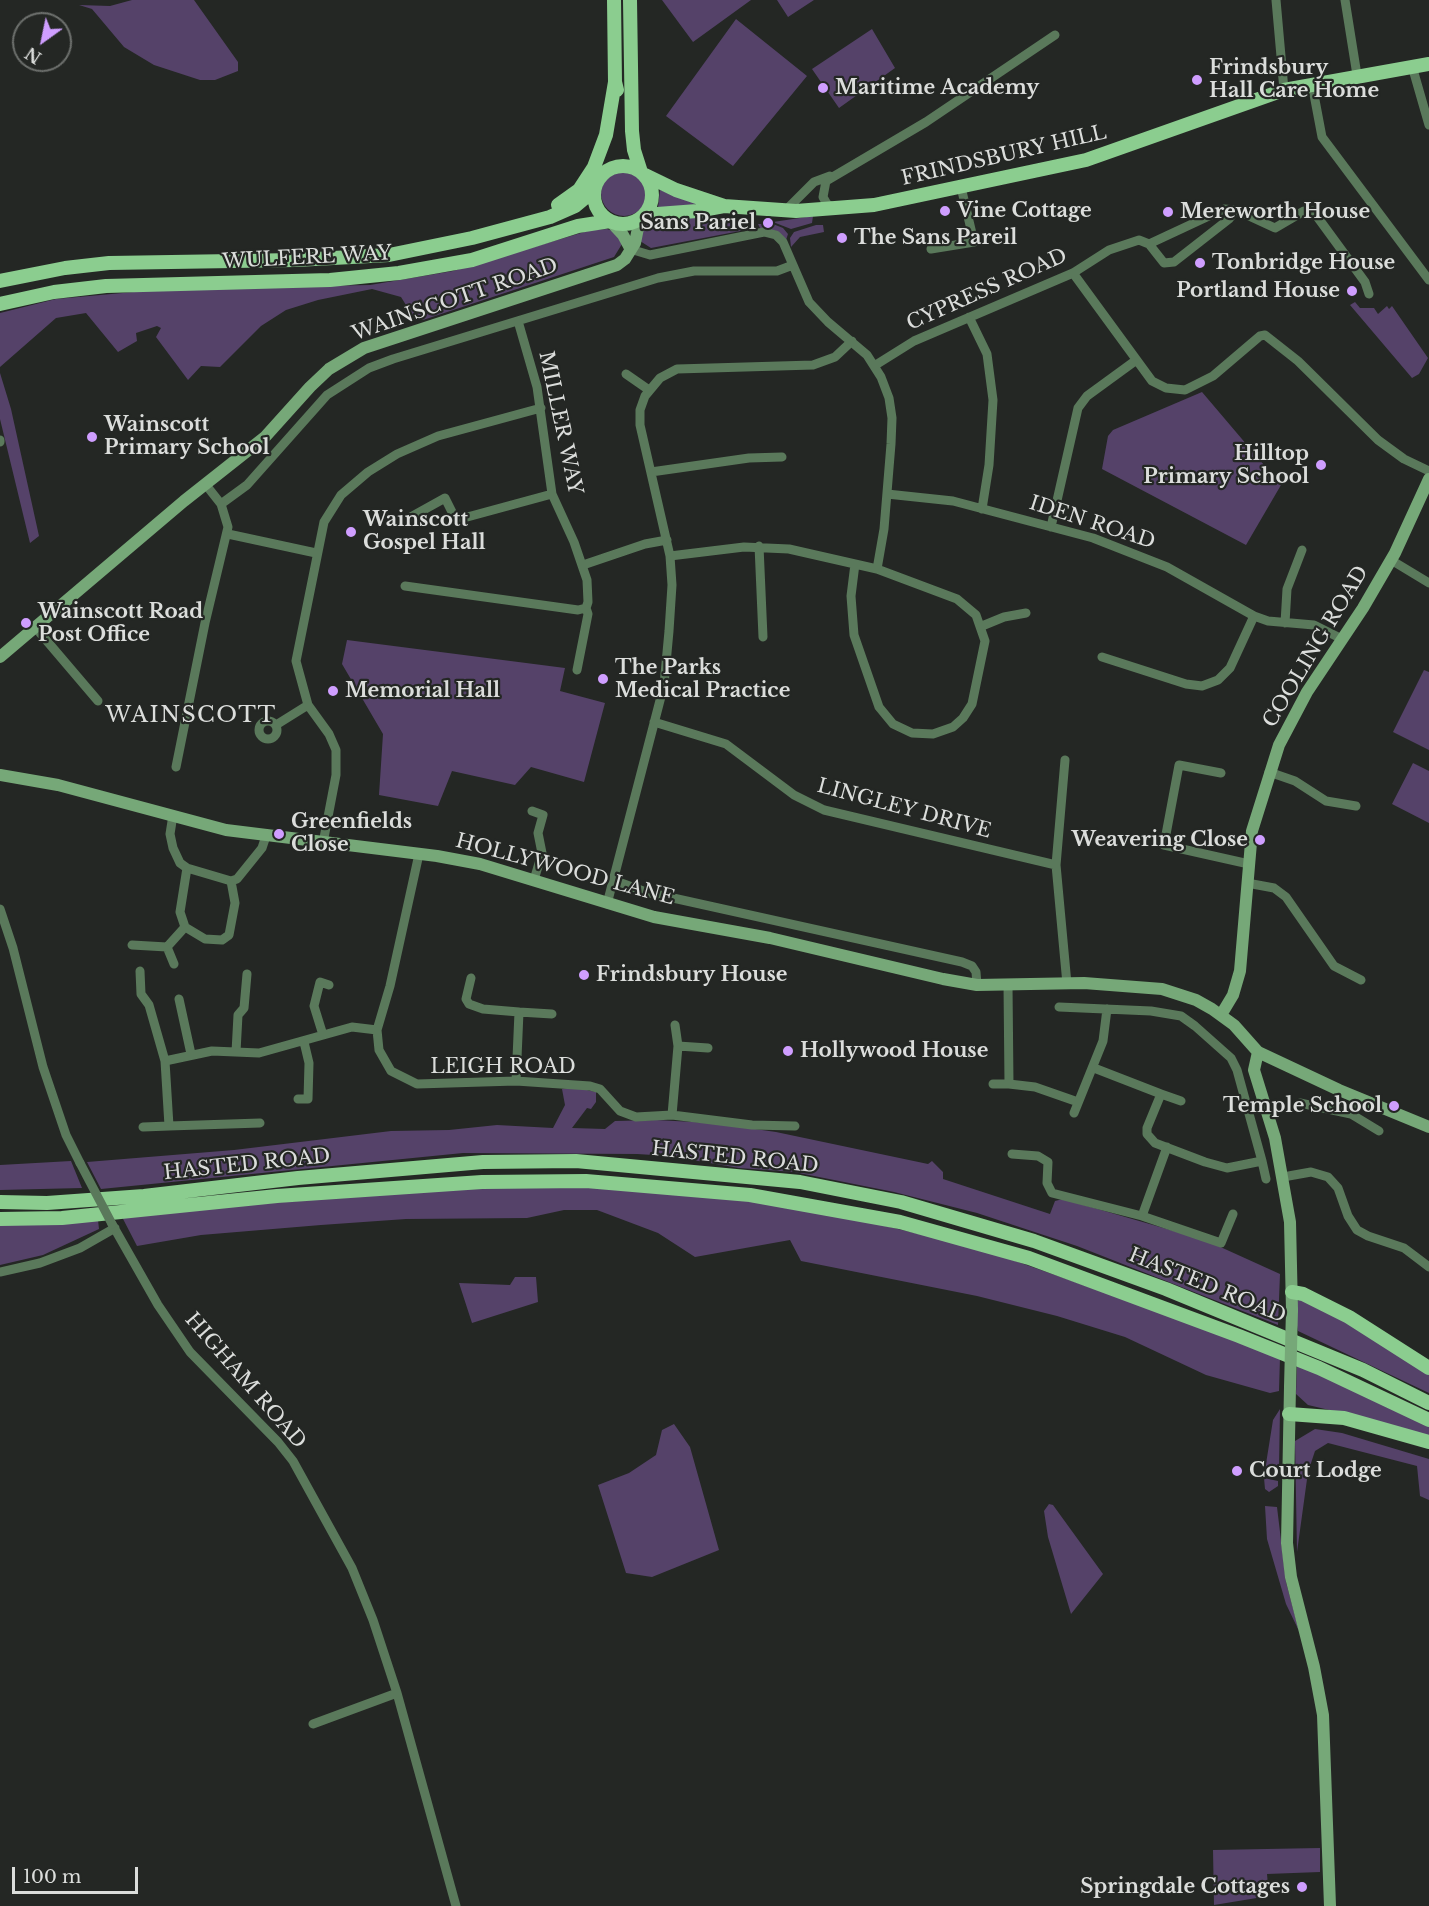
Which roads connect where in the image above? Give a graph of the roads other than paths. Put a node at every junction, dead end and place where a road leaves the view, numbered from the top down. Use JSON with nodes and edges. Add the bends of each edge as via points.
{"nodes":[{"id":1,"x":614,"y":0,"type":"edge"},
{"id":2,"x":630,"y":0,"type":"edge"},
{"id":3,"x":1276,"y":0,"type":"edge"},
{"id":4,"x":1345,"y":0,"type":"edge"},
{"id":5,"x":1055,"y":35,"type":"dead end"},
{"id":6,"x":1429,"y":64,"type":"edge"},
{"id":7,"x":1412,"y":66,"type":"junction"},
{"id":8,"x":1357,"y":75,"type":"junction"},
{"id":9,"x":615,"y":82,"type":"junction"},
{"id":10,"x":1312,"y":84,"type":"junction"},
{"id":11,"x":1284,"y":90,"type":"junction"},
{"id":12,"x":1429,"y":125,"type":"edge"},
{"id":13,"x":840,"y":172,"type":"junction"},
{"id":14,"x":642,"y":173,"type":"junction"},
{"id":15,"x":599,"y":177,"type":"junction"},
{"id":16,"x":961,"y":187,"type":"junction"},
{"id":17,"x":593,"y":191,"type":"junction"},
{"id":18,"x":724,"y":206,"type":"junction"},
{"id":19,"x":837,"y":209,"type":"junction"},
{"id":20,"x":1236,"y":210,"type":"junction"},
{"id":21,"x":785,"y":211,"type":"junction"},
{"id":22,"x":642,"y":217,"type":"junction"},
{"id":23,"x":610,"y":221,"type":"junction"},
{"id":24,"x":472,"y":238,"type":"junction"},
{"id":25,"x":1149,"y":244,"type":"junction"},
{"id":26,"x":630,"y":249,"type":"junction"},
{"id":27,"x":931,"y":249,"type":"dead end"},
{"id":28,"x":793,"y":265,"type":"junction"},
{"id":29,"x":1073,"y":273,"type":"junction"},
{"id":30,"x":1429,"y":280,"type":"edge"},
{"id":31,"x":0,"y":281,"type":"edge"},
{"id":32,"x":1368,"y":294,"type":"dead end"},
{"id":33,"x":0,"y":304,"type":"edge"},
{"id":34,"x":969,"y":317,"type":"junction"},
{"id":35,"x":518,"y":321,"type":"junction"},
{"id":36,"x":852,"y":341,"type":"junction"},
{"id":37,"x":1135,"y":361,"type":"junction"},
{"id":38,"x":874,"y":366,"type":"junction"},
{"id":39,"x":626,"y":374,"type":"dead end"},
{"id":40,"x":649,"y":390,"type":"junction"},
{"id":41,"x":541,"y":408,"type":"junction"},
{"id":42,"x":783,"y":457,"type":"dead end"},
{"id":43,"x":1429,"y":471,"type":"edge"},
{"id":44,"x":651,"y":472,"type":"junction"},
{"id":45,"x":1429,"y":479,"type":"edge"},
{"id":46,"x":206,"y":485,"type":"junction"},
{"id":47,"x":552,"y":494,"type":"junction"},
{"id":48,"x":887,"y":494,"type":"junction"},
{"id":49,"x":220,"y":504,"type":"junction"},
{"id":50,"x":982,"y":509,"type":"junction"},
{"id":51,"x":409,"y":518,"type":"dead end"},
{"id":52,"x":1051,"y":527,"type":"junction"},
{"id":53,"x":228,"y":534,"type":"junction"},
{"id":54,"x":667,"y":540,"type":"junction"},
{"id":55,"x":759,"y":546,"type":"junction"},
{"id":56,"x":1302,"y":550,"type":"dead end"},
{"id":57,"x":316,"y":553,"type":"junction"},
{"id":58,"x":670,"y":556,"type":"junction"},
{"id":59,"x":1391,"y":560,"type":"junction"},
{"id":60,"x":855,"y":564,"type":"junction"},
{"id":61,"x":583,"y":565,"type":"junction"},
{"id":62,"x":877,"y":569,"type":"junction"},
{"id":63,"x":1429,"y":583,"type":"edge"},
{"id":64,"x":405,"y":586,"type":"dead end"},
{"id":65,"x":586,"y":608,"type":"junction"},
{"id":66,"x":1026,"y":613,"type":"dead end"},
{"id":67,"x":1254,"y":616,"type":"junction"},
{"id":68,"x":1285,"y":623,"type":"junction"},
{"id":69,"x":982,"y":626,"type":"junction"},
{"id":70,"x":35,"y":627,"type":"junction"},
{"id":71,"x":763,"y":637,"type":"dead end"},
{"id":72,"x":1342,"y":639,"type":"junction"},
{"id":73,"x":0,"y":657,"type":"edge"},
{"id":74,"x":1102,"y":657,"type":"dead end"},
{"id":75,"x":577,"y":669,"type":"dead end"},
{"id":76,"x":98,"y":701,"type":"dead end"},
{"id":77,"x":308,"y":705,"type":"junction"},
{"id":78,"x":654,"y":722,"type":"junction"},
{"id":79,"x":276,"y":725,"type":"dead end"},
{"id":80,"x":1065,"y":760,"type":"dead end"},
{"id":81,"x":176,"y":767,"type":"dead end"},
{"id":82,"x":1269,"y":772,"type":"junction"},
{"id":83,"x":1221,"y":773,"type":"dead end"},
{"id":84,"x":0,"y":775,"type":"edge"},
{"id":85,"x":1356,"y":806,"type":"dead end"},
{"id":86,"x":532,"y":811,"type":"dead end"},
{"id":87,"x":173,"y":815,"type":"junction"},
{"id":88,"x":291,"y":827,"type":"dead end"},
{"id":89,"x":266,"y":836,"type":"junction"},
{"id":90,"x":363,"y":837,"type":"dead end"},
{"id":91,"x":324,"y":840,"type":"junction"},
{"id":92,"x":419,"y":854,"type":"junction"},
{"id":93,"x":1249,"y":864,"type":"junction"},
{"id":94,"x":1056,"y":865,"type":"junction"},
{"id":95,"x":187,"y":868,"type":"junction"},
{"id":96,"x":534,"y":880,"type":"junction"},
{"id":97,"x":613,"y":880,"type":"junction"},
{"id":98,"x":231,"y":881,"type":"junction"},
{"id":99,"x":1247,"y":883,"type":"junction"},
{"id":100,"x":607,"y":904,"type":"junction"},
{"id":101,"x":0,"y":909,"type":"edge"},
{"id":102,"x":184,"y":927,"type":"junction"},
{"id":103,"x":132,"y":945,"type":"dead end"},
{"id":104,"x":167,"y":947,"type":"junction"},
{"id":105,"x":174,"y":964,"type":"dead end"},
{"id":106,"x":140,"y":971,"type":"dead end"},
{"id":107,"x":247,"y":974,"type":"dead end"},
{"id":108,"x":471,"y":978,"type":"dead end"},
{"id":109,"x":323,"y":980,"type":"dead end"},
{"id":110,"x":1361,"y":980,"type":"dead end"},
{"id":111,"x":977,"y":984,"type":"junction"},
{"id":112,"x":1066,"y":984,"type":"junction"},
{"id":113,"x":1008,"y":985,"type":"junction"},
{"id":114,"x":179,"y":999,"type":"dead end"},
{"id":115,"x":1059,"y":1007,"type":"dead end"},
{"id":116,"x":1107,"y":1009,"type":"junction"},
{"id":117,"x":519,"y":1012,"type":"junction"},
{"id":118,"x":552,"y":1014,"type":"dead end"},
{"id":119,"x":1221,"y":1015,"type":"junction"},
{"id":120,"x":675,"y":1025,"type":"dead end"},
{"id":121,"x":377,"y":1030,"type":"junction"},
{"id":122,"x":323,"y":1035,"type":"junction"},
{"id":123,"x":304,"y":1042,"type":"junction"},
{"id":124,"x":678,"y":1046,"type":"junction"},
{"id":125,"x":708,"y":1048,"type":"dead end"},
{"id":126,"x":236,"y":1052,"type":"junction"},
{"id":127,"x":1258,"y":1053,"type":"junction"},
{"id":128,"x":191,"y":1054,"type":"junction"},
{"id":129,"x":165,"y":1061,"type":"junction"},
{"id":130,"x":1094,"y":1068,"type":"junction"},
{"id":131,"x":516,"y":1081,"type":"junction"},
{"id":132,"x":993,"y":1084,"type":"dead end"},
{"id":133,"x":1009,"y":1084,"type":"junction"},
{"id":134,"x":1161,"y":1094,"type":"junction"},
{"id":135,"x":1358,"y":1098,"type":"junction"},
{"id":136,"x":298,"y":1099,"type":"dead end"},
{"id":137,"x":1181,"y":1101,"type":"dead end"},
{"id":138,"x":1078,"y":1102,"type":"junction"},
{"id":139,"x":1300,"y":1103,"type":"dead end"},
{"id":140,"x":1074,"y":1113,"type":"dead end"},
{"id":141,"x":1351,"y":1114,"type":"junction"},
{"id":142,"x":672,"y":1115,"type":"junction"},
{"id":143,"x":260,"y":1123,"type":"dead end"},
{"id":144,"x":169,"y":1126,"type":"junction"},
{"id":145,"x":795,"y":1126,"type":"dead end"},
{"id":146,"x":143,"y":1127,"type":"dead end"},
{"id":147,"x":1429,"y":1127,"type":"edge"},
{"id":148,"x":1379,"y":1131,"type":"dead end"},
{"id":149,"x":1167,"y":1147,"type":"junction"},
{"id":150,"x":1012,"y":1154,"type":"dead end"},
{"id":151,"x":1262,"y":1161,"type":"junction"},
{"id":152,"x":1283,"y":1176,"type":"junction"},
{"id":153,"x":1266,"y":1179,"type":"dead end"},
{"id":154,"x":0,"y":1202,"type":"edge"},
{"id":155,"x":1233,"y":1214,"type":"dead end"},
{"id":156,"x":1142,"y":1216,"type":"junction"},
{"id":157,"x":0,"y":1219,"type":"edge"},
{"id":158,"x":114,"y":1226,"type":"junction"},
{"id":159,"x":1429,"y":1267,"type":"edge"},
{"id":160,"x":0,"y":1272,"type":"edge"},
{"id":161,"x":1292,"y":1292,"type":"junction"},
{"id":162,"x":1429,"y":1368,"type":"edge"},
{"id":163,"x":1429,"y":1402,"type":"edge"},
{"id":164,"x":1289,"y":1414,"type":"junction"},
{"id":165,"x":1429,"y":1420,"type":"edge"},
{"id":166,"x":1429,"y":1442,"type":"edge"},
{"id":167,"x":397,"y":1692,"type":"junction"},
{"id":168,"x":313,"y":1724,"type":"dead end"},
{"id":169,"x":456,"y":1906,"type":"edge"},
{"id":170,"x":1330,"y":1906,"type":"edge"}],
"edges":[{"from":1,"to":9,"type":"main road"},
{"from":2,"to":14,"type":"main road","via":[[633,141]]},
{"from":3,"to":11,"type":"street"},
{"from":4,"to":8,"type":"street"},
{"from":5,"to":13,"type":"street","via":[[918,127]]},
{"from":6,"to":7,"type":"main road","name":"FRINDSBURY HILL"},
{"from":7,"to":8,"type":"main road","name":"FRINDSBURY HILL"},
{"from":7,"to":12,"type":"street"},
{"from":8,"to":10,"type":"main road","name":"FRINDSBURY HILL"},
{"from":9,"to":15,"type":"main road","via":[[618,98],[614,137]]},
{"from":9,"to":24,"type":"main road","via":[[606,135],[594,167],[579,190],[556,206]]},
{"from":10,"to":11,"type":"main road","name":"FRINDSBURY HILL"},
{"from":10,"to":30,"type":"street","via":[[1323,137]]},
{"from":11,"to":16,"type":"main road","name":"FRINDSBURY HILL","via":[[1091,158]]},
{"from":13,"to":19,"type":"street","via":[[826,181],[823,188],[827,204]]},
{"from":13,"to":21,"type":"street","via":[[814,182]]},
{"from":14,"to":15,"type":"main road","via":[[619,165]]},
{"from":14,"to":18,"type":"main road","name":"FRINDSBURY HILL","via":[[676,190]]},
{"from":14,"to":22,"type":"main road","via":[[652,193],[650,206]]},
{"from":15,"to":17,"type":"main road"},
{"from":16,"to":19,"type":"main road","name":"FRINDSBURY HILL"},
{"from":16,"to":27,"type":"street","via":[[974,242]]},
{"from":17,"to":23,"type":"main road","via":[[598,210]]},
{"from":17,"to":24,"type":"main road","name":"WULFERE WAY","via":[[564,212]]},
{"from":18,"to":21,"type":"main road","name":"FRINDSBURY HILL"},
{"from":18,"to":22,"type":"main road","name":"FRINDSBURY HILL"},
{"from":19,"to":21,"type":"main road","name":"FRINDSBURY HILL"},
{"from":20,"to":25,"type":"street","name":"CYPRESS ROAD","via":[[1224,209]]},
{"from":20,"to":25,"type":"street","via":[[1174,262],[1164,263]]},
{"from":20,"to":32,"type":"street","via":[[1275,228],[1304,211],[1313,211],[1365,282]]},
{"from":22,"to":23,"type":"main road","via":[[624,224]]},
{"from":22,"to":26,"type":"main road","name":"WAINSCOTT ROAD"},
{"from":23,"to":26,"type":"main road"},
{"from":23,"to":33,"type":"main road","name":"WULFERE WAY","via":[[578,226],[463,262],[399,273],[330,280],[106,286]]},
{"from":24,"to":31,"type":"main road","name":"WULFERE WAY","via":[[389,255],[109,263],[65,267]]},
{"from":25,"to":29,"type":"street","name":"CYPRESS ROAD","via":[[1138,240],[1109,250]]},
{"from":26,"to":28,"type":"street","via":[[652,255],[764,232],[776,235],[784,243]]},
{"from":26,"to":46,"type":"main road","name":"WAINSCOTT ROAD","via":[[625,259],[611,267],[364,348],[329,369],[265,437]]},
{"from":28,"to":35,"type":"street","via":[[777,271],[694,271],[658,278]]},
{"from":28,"to":36,"type":"street","via":[[811,304]]},
{"from":29,"to":34,"type":"street","name":"CYPRESS ROAD"},
{"from":29,"to":37,"type":"street"},
{"from":34,"to":38,"type":"street","name":"CYPRESS ROAD","via":[[910,343]]},
{"from":34,"to":50,"type":"street","via":[[987,354],[993,400]]},
{"from":35,"to":41,"type":"street","name":"MILLER WAY"},
{"from":35,"to":49,"type":"street","via":[[393,358],[345,382],[327,395],[247,485]]},
{"from":36,"to":38,"type":"street"},
{"from":36,"to":40,"type":"street","via":[[821,364],[687,367],[666,374]]},
{"from":37,"to":43,"type":"street","via":[[1152,381],[1166,388],[1185,390],[1213,376],[1260,336],[1271,337],[1378,440]]},
{"from":37,"to":52,"type":"street","via":[[1078,407]]},
{"from":38,"to":48,"type":"street","via":[[892,412]]},
{"from":39,"to":40,"type":"street"},
{"from":40,"to":44,"type":"street","via":[[639,418]]},
{"from":41,"to":47,"type":"street","name":"MILLER WAY"},
{"from":41,"to":57,"type":"street","via":[[438,436],[368,472],[341,495],[324,522]]},
{"from":42,"to":44,"type":"street"},
{"from":44,"to":54,"type":"street"},
{"from":45,"to":59,"type":"main road","name":"COOLING ROAD"},
{"from":46,"to":49,"type":"street"},
{"from":46,"to":70,"type":"main road","name":"WAINSCOTT ROAD"},
{"from":47,"to":51,"type":"street","via":[[460,519],[454,516],[445,498]]},
{"from":47,"to":61,"type":"street","name":"MILLER WAY"},
{"from":48,"to":50,"type":"street","name":"IDEN ROAD","via":[[953,501]]},
{"from":48,"to":62,"type":"street"},
{"from":49,"to":53,"type":"street","via":[[227,518]]},
{"from":50,"to":52,"type":"street","name":"IDEN ROAD"},
{"from":52,"to":67,"type":"street","name":"IDEN ROAD","via":[[1133,552]]},
{"from":53,"to":57,"type":"street"},
{"from":53,"to":81,"type":"street","via":[[205,623]]},
{"from":54,"to":58,"type":"street"},
{"from":54,"to":61,"type":"street"},
{"from":55,"to":58,"type":"street"},
{"from":55,"to":60,"type":"street"},
{"from":55,"to":71,"type":"street"},
{"from":56,"to":68,"type":"street","via":[[1287,589]]},
{"from":57,"to":77,"type":"street","via":[[296,661]]},
{"from":58,"to":78,"type":"street","via":[[672,585],[664,685]]},
{"from":59,"to":63,"type":"street"},
{"from":59,"to":72,"type":"main road","name":"COOLING ROAD"},
{"from":60,"to":62,"type":"street"},
{"from":60,"to":69,"type":"street","via":[[851,596],[854,635],[879,707],[899,728],[919,735],[933,734],[963,718],[972,704],[985,648]]},
{"from":61,"to":65,"type":"street","name":"MILLER WAY"},
{"from":62,"to":69,"type":"street","via":[[957,599],[971,609]]},
{"from":64,"to":65,"type":"street"},
{"from":65,"to":75,"type":"street","name":"MILLER WAY"},
{"from":66,"to":69,"type":"street"},
{"from":67,"to":68,"type":"street","name":"IDEN ROAD"},
{"from":67,"to":74,"type":"street","via":[[1230,668],[1218,680],[1203,686]]},
{"from":68,"to":72,"type":"street","name":"IDEN ROAD","via":[[1314,625]]},
{"from":70,"to":73,"type":"main road","name":"WAINSCOTT ROAD"},
{"from":70,"to":76,"type":"street"},
{"from":72,"to":82,"type":"main road","name":"COOLING ROAD","via":[[1293,716]]},
{"from":77,"to":79,"type":"street"},
{"from":77,"to":91,"type":"street","via":[[336,750],[336,775]]},
{"from":78,"to":94,"type":"street","name":"LINGLEY DRIVE","via":[[726,744],[789,792],[825,810]]},
{"from":78,"to":97,"type":"street"},
{"from":80,"to":94,"type":"street"},
{"from":82,"to":85,"type":"street","via":[[1295,781],[1326,801]]},
{"from":82,"to":93,"type":"main road","name":"COOLING ROAD","via":[[1252,831]]},
{"from":83,"to":93,"type":"street","via":[[1179,765],[1164,845]]},
{"from":84,"to":87,"type":"main road","name":"HOLLYWOOD LANE","via":[[58,785]]},
{"from":86,"to":96,"type":"street","via":[[543,815],[538,831],[542,853]]},
{"from":87,"to":89,"type":"main road","name":"HOLLYWOOD LANE"},
{"from":87,"to":95,"type":"street","via":[[173,848]]},
{"from":88,"to":91,"type":"street","via":[[290,832]]},
{"from":89,"to":91,"type":"main road","name":"HOLLYWOOD LANE"},
{"from":89,"to":98,"type":"street","via":[[262,848],[237,879]]},
{"from":90,"to":91,"type":"street","via":[[362,841]]},
{"from":91,"to":92,"type":"main road","name":"HOLLYWOOD LANE"},
{"from":92,"to":96,"type":"main road","name":"HOLLYWOOD LANE","via":[[480,864]]},
{"from":92,"to":121,"type":"street","name":"LEIGH ROAD"},
{"from":93,"to":99,"type":"main road","name":"COOLING ROAD"},
{"from":94,"to":112,"type":"street"},
{"from":95,"to":98,"type":"street"},
{"from":95,"to":102,"type":"street","via":[[180,912]]},
{"from":96,"to":100,"type":"main road","name":"HOLLYWOOD LANE"},
{"from":97,"to":100,"type":"street"},
{"from":97,"to":111,"type":"street","name":"HOLLYWOOD LANE","via":[[646,892],[962,962],[972,966]]},
{"from":98,"to":102,"type":"street","via":[[235,903],[229,935],[213,940]]},
{"from":99,"to":110,"type":"street","via":[[1274,888],[1286,897],[1334,966]]},
{"from":99,"to":119,"type":"main road","name":"COOLING ROAD","via":[[1240,971],[1229,1006]]},
{"from":100,"to":111,"type":"main road","name":"HOLLYWOOD LANE"},
{"from":101,"to":158,"type":"street","name":"HIGHAM ROAD","bridge":true,"via":[[43,1067],[66,1135]]},
{"from":102,"to":104,"type":"street"},
{"from":103,"to":104,"type":"street"},
{"from":104,"to":105,"type":"street"},
{"from":106,"to":129,"type":"street","via":[[141,994],[149,1005]]},
{"from":107,"to":126,"type":"street","via":[[244,1008],[238,1015]]},
{"from":108,"to":117,"type":"street","via":[[466,999],[469,1004]]},
{"from":109,"to":122,"type":"street","via":[[314,1006]]},
{"from":111,"to":113,"type":"main road","name":"HOLLYWOOD LANE"},
{"from":112,"to":113,"type":"main road","name":"HOLLYWOOD LANE"},
{"from":112,"to":119,"type":"main road","name":"HOLLYWOOD LANE","via":[[1162,989],[1196,1000]]},
{"from":113,"to":133,"type":"street"},
{"from":114,"to":128,"type":"street"},
{"from":115,"to":116,"type":"street"},
{"from":116,"to":130,"type":"street"},
{"from":116,"to":151,"type":"street","via":[[1181,1016],[1222,1049],[1237,1070]]},
{"from":117,"to":118,"type":"street"},
{"from":117,"to":131,"type":"street"},
{"from":119,"to":127,"type":"main road","name":"HOLLYWOOD LANE","via":[[1250,1040]]},
{"from":120,"to":124,"type":"street"},
{"from":121,"to":122,"type":"street","via":[[352,1027]]},
{"from":121,"to":131,"type":"street","name":"LEIGH ROAD","via":[[383,1060],[397,1075],[417,1084]]},
{"from":122,"to":123,"type":"street"},
{"from":123,"to":126,"type":"street","via":[[259,1053]]},
{"from":123,"to":136,"type":"street","via":[[313,1099]]},
{"from":124,"to":125,"type":"street"},
{"from":124,"to":142,"type":"street"},
{"from":126,"to":128,"type":"street"},
{"from":127,"to":135,"type":"main road"},
{"from":127,"to":152,"type":"main road","via":[[1254,1070]]},
{"from":128,"to":129,"type":"street"},
{"from":129,"to":144,"type":"street"},
{"from":130,"to":134,"type":"street"},
{"from":130,"to":138,"type":"street"},
{"from":131,"to":142,"type":"street","name":"LEIGH ROAD","via":[[590,1086],[600,1089],[628,1115]]},
{"from":132,"to":133,"type":"street"},
{"from":133,"to":138,"type":"street","via":[[1035,1087]]},
{"from":134,"to":137,"type":"street"},
{"from":134,"to":149,"type":"street","via":[[1147,1134],[1155,1143]]},
{"from":135,"to":141,"type":"street"},
{"from":135,"to":147,"type":"main road"},
{"from":138,"to":140,"type":"street"},
{"from":139,"to":141,"type":"street"},
{"from":141,"to":148,"type":"street"},
{"from":142,"to":145,"type":"street","name":"LEIGH ROAD"},
{"from":143,"to":144,"type":"street"},
{"from":144,"to":146,"type":"street"},
{"from":149,"to":151,"type":"street","via":[[1227,1168]]},
{"from":149,"to":156,"type":"street"},
{"from":150,"to":156,"type":"street","via":[[1038,1156],[1048,1162],[1047,1183],[1052,1193]]},
{"from":151,"to":153,"type":"street"},
{"from":152,"to":159,"type":"street","via":[[1311,1172],[1329,1177],[1357,1230],[1404,1248]]},
{"from":152,"to":161,"type":"main road","via":[[1290,1222]]},
{"from":154,"to":163,"type":"main road","name":"HASTED ROAD","via":[[144,1196],[483,1162],[576,1161],[800,1182],[901,1202],[1034,1241],[1166,1289],[1363,1370]]},
{"from":155,"to":156,"type":"street","via":[[1221,1243]]},
{"from":157,"to":165,"type":"main road","name":"HASTED ROAD","via":[[62,1218],[277,1196],[482,1182],[586,1181],[750,1195],[900,1222],[1029,1258],[1319,1368]]},
{"from":158,"to":160,"type":"street","via":[[80,1248]]},
{"from":158,"to":167,"type":"street","name":"HIGHAM ROAD","via":[[158,1305],[190,1352],[292,1461],[352,1568]]},
{"from":161,"to":162,"type":"main road","via":[[1349,1317]]},
{"from":161,"to":164,"type":"main road","bridge":true},
{"from":164,"to":166,"type":"main road","via":[[1344,1418]]},
{"from":164,"to":170,"type":"main road","via":[[1287,1543],[1323,1715]]},
{"from":167,"to":168,"type":"street"},
{"from":167,"to":169,"type":"street","name":"HIGHAM ROAD"}]}
